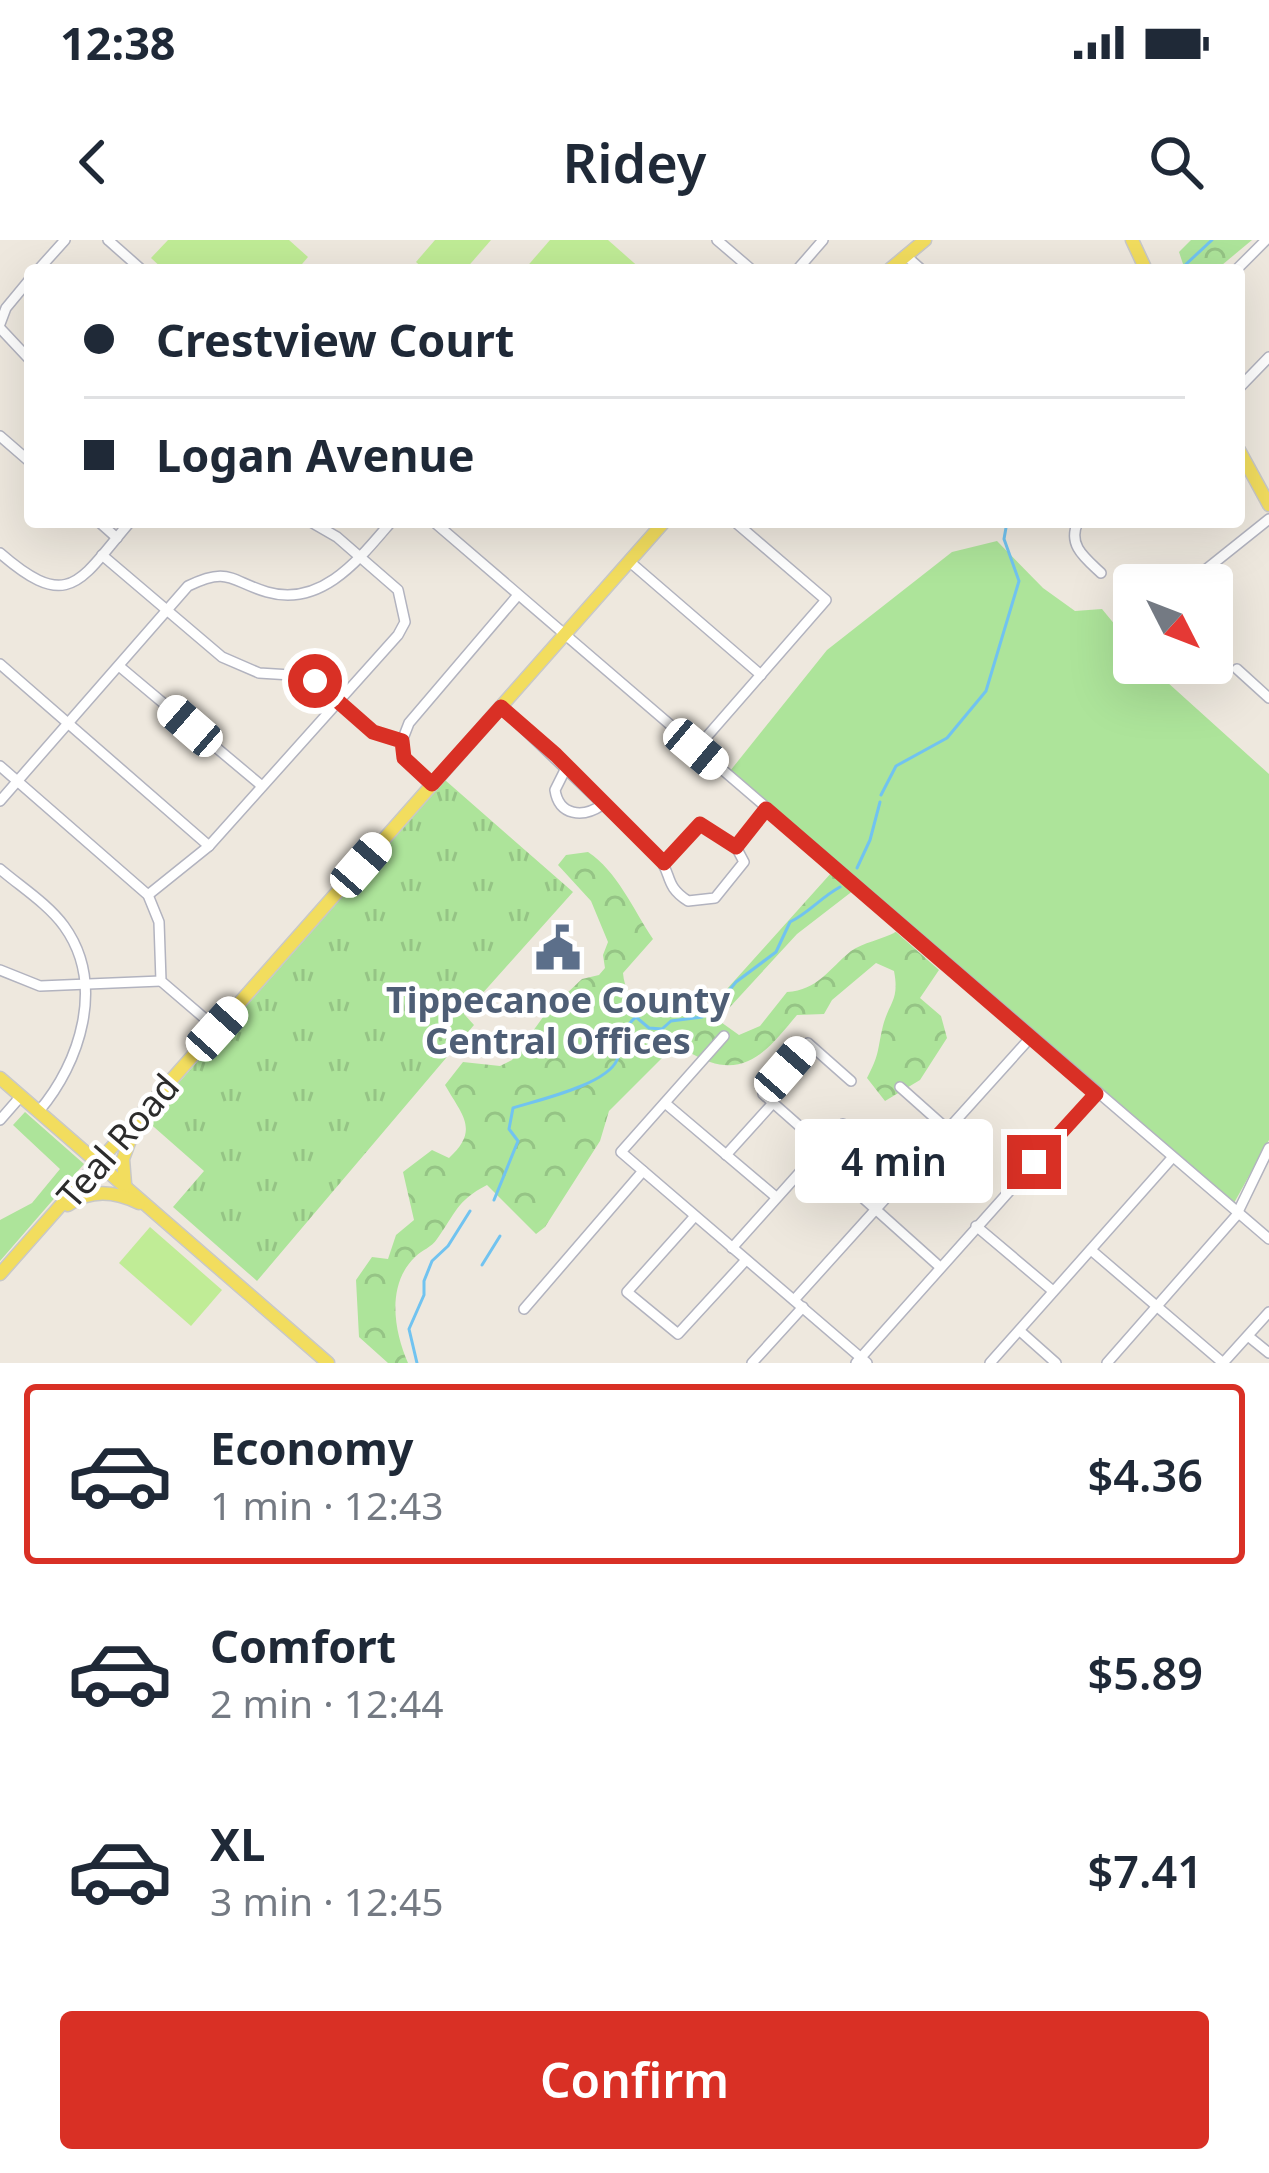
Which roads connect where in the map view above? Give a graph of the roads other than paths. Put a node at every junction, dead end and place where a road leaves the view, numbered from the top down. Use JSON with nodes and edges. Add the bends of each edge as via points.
{"nodes":[{"id":1,"x":65,"y":240,"type":"edge"},
{"id":2,"x":108,"y":240,"type":"edge"},
{"id":3,"x":717,"y":240,"type":"edge"},
{"id":4,"x":823,"y":240,"type":"edge"},
{"id":5,"x":925,"y":240,"type":"edge"},
{"id":6,"x":1266,"y":240,"type":"edge"},
{"id":7,"x":905,"y":255,"type":"junction"},
{"id":8,"x":43,"y":264,"type":"edge"},
{"id":9,"x":135,"y":264,"type":"edge"},
{"id":10,"x":745,"y":264,"type":"edge"},
{"id":11,"x":802,"y":264,"type":"edge"},
{"id":12,"x":895,"y":264,"type":"edge"},
{"id":13,"x":915,"y":264,"type":"edge"},
{"id":14,"x":1242,"y":264,"type":"edge"},
{"id":15,"x":24,"y":286,"type":"edge"},
{"id":16,"x":0,"y":326,"type":"edge"},
{"id":17,"x":24,"y":353,"type":"edge"},
{"id":18,"x":1269,"y":357,"type":"edge"},
{"id":19,"x":1245,"y":382,"type":"edge"},
{"id":20,"x":0,"y":436,"type":"edge"},
{"id":21,"x":24,"y":457,"type":"edge"},
{"id":22,"x":1245,"y":461,"type":"edge"},
{"id":23,"x":1269,"y":505,"type":"edge"},
{"id":24,"x":1269,"y":519,"type":"edge"},
{"id":25,"x":105,"y":528,"type":"edge"},
{"id":26,"x":125,"y":528,"type":"edge"},
{"id":27,"x":319,"y":528,"type":"edge"},
{"id":28,"x":386,"y":528,"type":"edge"},
{"id":29,"x":441,"y":528,"type":"edge"},
{"id":30,"x":659,"y":528,"type":"edge"},
{"id":31,"x":742,"y":528,"type":"edge"},
{"id":32,"x":1076,"y":528,"type":"edge"},
{"id":33,"x":117,"y":538,"type":"junction"},
{"id":34,"x":1,"y":555,"type":"edge"},
{"id":35,"x":102,"y":555,"type":"junction"},
{"id":36,"x":360,"y":557,"type":"junction"},
{"id":37,"x":630,"y":562,"type":"junction"},
{"id":38,"x":1213,"y":564,"type":"edge"},
{"id":39,"x":1101,"y":573,"type":"dead end"},
{"id":40,"x":518,"y":595,"type":"junction"},
{"id":41,"x":167,"y":611,"type":"junction"},
{"id":42,"x":564,"y":636,"type":"junction"},
{"id":43,"x":0,"y":664,"type":"edge"},
{"id":44,"x":119,"y":666,"type":"junction"},
{"id":45,"x":1237,"y":669,"type":"dead end"},
{"id":46,"x":761,"y":675,"type":"junction"},
{"id":47,"x":1269,"y":698,"type":"edge"},
{"id":48,"x":339,"y":702,"type":"junction"},
{"id":49,"x":501,"y":707,"type":"junction"},
{"id":50,"x":69,"y":723,"type":"junction"},
{"id":51,"x":402,"y":741,"type":"junction"},
{"id":52,"x":696,"y":749,"type":"junction"},
{"id":53,"x":0,"y":766,"type":"edge"},
{"id":54,"x":566,"y":766,"type":"junction"},
{"id":55,"x":18,"y":782,"type":"junction"},
{"id":56,"x":432,"y":784,"type":"junction"},
{"id":57,"x":262,"y":786,"type":"junction"},
{"id":58,"x":0,"y":801,"type":"edge"},
{"id":59,"x":602,"y":806,"type":"junction"},
{"id":60,"x":766,"y":809,"type":"junction"},
{"id":61,"x":209,"y":846,"type":"junction"},
{"id":62,"x":736,"y":847,"type":"junction"},
{"id":63,"x":664,"y":863,"type":"junction"},
{"id":64,"x":0,"y":869,"type":"edge"},
{"id":65,"x":148,"y":896,"type":"junction"},
{"id":66,"x":0,"y":970,"type":"edge"},
{"id":67,"x":161,"y":982,"type":"junction"},
{"id":68,"x":82,"y":986,"type":"junction"},
{"id":69,"x":217,"y":1029,"type":"junction"},
{"id":70,"x":724,"y":1036,"type":"dead end"},
{"id":71,"x":1031,"y":1037,"type":"junction"},
{"id":72,"x":0,"y":1078,"type":"edge"},
{"id":73,"x":851,"y":1081,"type":"dead end"},
{"id":74,"x":900,"y":1087,"type":"dead end"},
{"id":75,"x":1096,"y":1094,"type":"junction"},
{"id":76,"x":21,"y":1096,"type":"junction"},
{"id":77,"x":155,"y":1099,"type":"junction"},
{"id":78,"x":665,"y":1103,"type":"junction"},
{"id":79,"x":773,"y":1103,"type":"junction"},
{"id":80,"x":39,"y":1111,"type":"junction"},
{"id":81,"x":0,"y":1120,"type":"edge"},
{"id":82,"x":843,"y":1124,"type":"dead end"},
{"id":83,"x":946,"y":1128,"type":"junction"},
{"id":84,"x":1269,"y":1148,"type":"edge"},
{"id":85,"x":819,"y":1151,"type":"junction"},
{"id":86,"x":726,"y":1155,"type":"junction"},
{"id":87,"x":1172,"y":1158,"type":"junction"},
{"id":88,"x":98,"y":1163,"type":"junction"},
{"id":89,"x":643,"y":1172,"type":"junction"},
{"id":90,"x":125,"y":1186,"type":"junction"},
{"id":91,"x":776,"y":1197,"type":"junction"},
{"id":92,"x":875,"y":1207,"type":"junction"},
{"id":93,"x":1236,"y":1214,"type":"junction"},
{"id":94,"x":695,"y":1216,"type":"junction"},
{"id":95,"x":161,"y":1217,"type":"junction"},
{"id":96,"x":976,"y":1226,"type":"junction"},
{"id":97,"x":36,"y":1234,"type":"junction"},
{"id":98,"x":1269,"y":1239,"type":"edge"},
{"id":99,"x":732,"y":1248,"type":"junction"},
{"id":100,"x":1091,"y":1250,"type":"junction"},
{"id":101,"x":746,"y":1260,"type":"junction"},
{"id":102,"x":940,"y":1268,"type":"junction"},
{"id":103,"x":0,"y":1274,"type":"edge"},
{"id":104,"x":1054,"y":1292,"type":"junction"},
{"id":105,"x":798,"y":1304,"type":"junction"},
{"id":106,"x":1157,"y":1305,"type":"junction"},
{"id":107,"x":524,"y":1309,"type":"dead end"},
{"id":108,"x":1269,"y":1312,"type":"edge"},
{"id":109,"x":1020,"y":1330,"type":"junction"},
{"id":110,"x":1248,"y":1336,"type":"junction"},
{"id":111,"x":1269,"y":1353,"type":"edge"},
{"id":112,"x":862,"y":1361,"type":"edge"},
{"id":113,"x":328,"y":1363,"type":"edge"},
{"id":114,"x":752,"y":1363,"type":"edge"},
{"id":115,"x":990,"y":1363,"type":"edge"},
{"id":116,"x":1056,"y":1363,"type":"edge"},
{"id":117,"x":1107,"y":1363,"type":"edge"},
{"id":118,"x":1223,"y":1363,"type":"edge"}],
"edges":[{"from":1,"to":8,"type":"street"},
{"from":2,"to":9,"type":"street"},
{"from":3,"to":10,"type":"street"},
{"from":4,"to":11,"type":"street"},
{"from":5,"to":7,"type":"main road"},
{"from":6,"to":14,"type":"street"},
{"from":7,"to":12,"type":"main road"},
{"from":7,"to":13,"type":"street"},
{"from":15,"to":16,"type":"street"},
{"from":16,"to":17,"type":"street"},
{"from":18,"to":19,"type":"street"},
{"from":20,"to":21,"type":"street"},
{"from":22,"to":23,"type":"main road"},
{"from":24,"to":38,"type":"street"},
{"from":25,"to":33,"type":"street"},
{"from":26,"to":33,"type":"street"},
{"from":27,"to":36,"type":"street"},
{"from":28,"to":36,"type":"street"},
{"from":29,"to":40,"type":"street"},
{"from":30,"to":37,"type":"main road","name":"Teal Road"},
{"from":31,"to":46,"type":"street","via":[[826,601]]},
{"from":32,"to":39,"type":"street","via":[[1076,547]]},
{"from":33,"to":35,"type":"street"},
{"from":34,"to":35,"type":"street","via":[[37,583],[56,586],[76,581]]},
{"from":35,"to":41,"type":"street"},
{"from":36,"to":41,"type":"street","via":[[336,580],[290,596],[210,575]]},
{"from":36,"to":48,"type":"street","via":[[398,590],[405,622]]},
{"from":37,"to":42,"type":"main road","name":"Teal Road"},
{"from":37,"to":46,"type":"street"},
{"from":40,"to":42,"type":"street"},
{"from":40,"to":51,"type":"street"},
{"from":41,"to":44,"type":"street"},
{"from":41,"to":48,"type":"street","via":[[258,679],[298,673]]},
{"from":42,"to":49,"type":"main road","name":"Teal Road"},
{"from":42,"to":52,"type":"street"},
{"from":43,"to":50,"type":"street"},
{"from":44,"to":50,"type":"street"},
{"from":44,"to":57,"type":"street"},
{"from":45,"to":47,"type":"street"},
{"from":46,"to":52,"type":"street"},
{"from":48,"to":51,"type":"street","via":[[373,732]]},
{"from":48,"to":57,"type":"street"},
{"from":49,"to":54,"type":"street"},
{"from":49,"to":56,"type":"main road","name":"Teal Road"},
{"from":50,"to":55,"type":"street"},
{"from":50,"to":61,"type":"street"},
{"from":51,"to":56,"type":"street","via":[[404,758]]},
{"from":52,"to":60,"type":"street"},
{"from":53,"to":55,"type":"street"},
{"from":54,"to":59,"type":"street"},
{"from":54,"to":59,"type":"street","via":[[555,790],[559,805],[588,813]]},
{"from":55,"to":58,"type":"street"},
{"from":55,"to":65,"type":"street"},
{"from":56,"to":69,"type":"main road","name":"Teal Road"},
{"from":57,"to":61,"type":"street"},
{"from":59,"to":63,"type":"street"},
{"from":60,"to":62,"type":"street"},
{"from":60,"to":71,"type":"street"},
{"from":61,"to":65,"type":"street"},
{"from":62,"to":63,"type":"street","via":[[700,824]]},
{"from":62,"to":63,"type":"street","via":[[741,868],[707,901],[673,892]]},
{"from":64,"to":68,"type":"street","via":[[67,930]]},
{"from":65,"to":67,"type":"street","via":[[159,922]]},
{"from":66,"to":68,"type":"street","via":[[40,986]]},
{"from":67,"to":68,"type":"street"},
{"from":67,"to":69,"type":"street"},
{"from":68,"to":80,"type":"street","via":[[74,1060]]},
{"from":69,"to":77,"type":"main road","name":"Teal Road"},
{"from":70,"to":78,"type":"street"},
{"from":71,"to":75,"type":"street"},
{"from":71,"to":83,"type":"street"},
{"from":72,"to":76,"type":"main road"},
{"from":73,"to":79,"type":"street","via":[[808,1043],[763,1094]]},
{"from":74,"to":83,"type":"street"},
{"from":75,"to":87,"type":"street"},
{"from":75,"to":96,"type":"street"},
{"from":76,"to":80,"type":"main road"},
{"from":76,"to":81,"type":"street"},
{"from":77,"to":88,"type":"main road","name":"Teal Road"},
{"from":77,"to":90,"type":"main road","via":[[127,1141]]},
{"from":78,"to":86,"type":"street"},
{"from":78,"to":89,"type":"street","via":[[621,1152]]},
{"from":79,"to":85,"type":"street"},
{"from":79,"to":86,"type":"street"},
{"from":80,"to":88,"type":"main road"},
{"from":82,"to":85,"type":"street"},
{"from":83,"to":92,"type":"street"},
{"from":84,"to":93,"type":"street"},
{"from":85,"to":91,"type":"street"},
{"from":85,"to":92,"type":"street"},
{"from":86,"to":91,"type":"street"},
{"from":87,"to":93,"type":"street"},
{"from":87,"to":100,"type":"street"},
{"from":88,"to":90,"type":"main road"},
{"from":88,"to":97,"type":"main road","name":"Teal Road"},
{"from":89,"to":94,"type":"street"},
{"from":89,"to":107,"type":"street"},
{"from":90,"to":95,"type":"main road"},
{"from":91,"to":99,"type":"street"},
{"from":92,"to":102,"type":"street"},
{"from":92,"to":105,"type":"street"},
{"from":93,"to":98,"type":"street"},
{"from":93,"to":106,"type":"street"},
{"from":94,"to":99,"type":"street"},
{"from":94,"to":101,"type":"street","via":[[627,1292],[678,1334]]},
{"from":95,"to":97,"type":"main road","via":[[120,1195],[91,1194]]},
{"from":95,"to":113,"type":"main road"},
{"from":96,"to":102,"type":"street"},
{"from":96,"to":104,"type":"street"},
{"from":97,"to":103,"type":"main road","name":"Teal Road"},
{"from":99,"to":101,"type":"street"},
{"from":100,"to":104,"type":"street"},
{"from":100,"to":106,"type":"street"},
{"from":101,"to":105,"type":"street"},
{"from":102,"to":112,"type":"street"},
{"from":104,"to":109,"type":"street"},
{"from":105,"to":112,"type":"street"},
{"from":105,"to":114,"type":"street"},
{"from":106,"to":117,"type":"street"},
{"from":106,"to":118,"type":"street"},
{"from":108,"to":110,"type":"street"},
{"from":109,"to":115,"type":"street"},
{"from":109,"to":116,"type":"street"},
{"from":110,"to":111,"type":"street"},
{"from":110,"to":118,"type":"street"}]}
